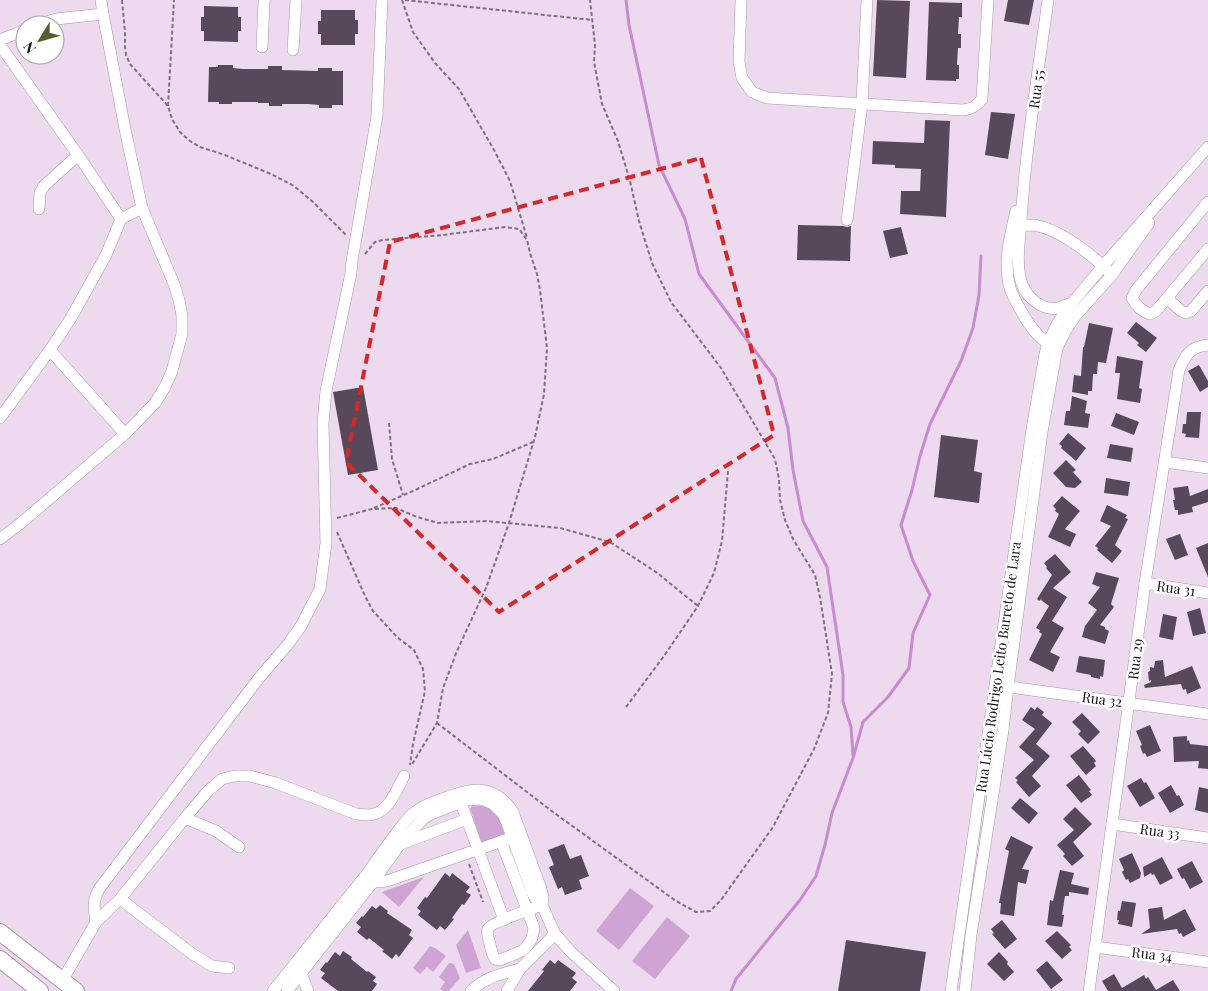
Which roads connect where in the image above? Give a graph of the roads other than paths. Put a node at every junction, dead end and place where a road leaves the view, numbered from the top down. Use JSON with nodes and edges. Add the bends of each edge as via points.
{"nodes":[{"id":1,"x":102,"y":0,"type":"edge"},
{"id":2,"x":265,"y":0,"type":"edge"},
{"id":3,"x":296,"y":0,"type":"edge"},
{"id":4,"x":382,"y":0,"type":"edge"},
{"id":5,"x":741,"y":0,"type":"edge"},
{"id":6,"x":867,"y":0,"type":"edge"},
{"id":7,"x":988,"y":0,"type":"edge"},
{"id":8,"x":1048,"y":0,"type":"edge"},
{"id":9,"x":103,"y":14,"type":"junction"},
{"id":10,"x":65,"y":19,"type":"edge"},
{"id":11,"x":15,"y":34,"type":"edge"},
{"id":12,"x":0,"y":40,"type":"edge"},
{"id":13,"x":0,"y":45,"type":"edge"},
{"id":14,"x":262,"y":47,"type":"dead end"},
{"id":15,"x":294,"y":50,"type":"dead end"},
{"id":16,"x":862,"y":104,"type":"junction"},
{"id":17,"x":1208,"y":147,"type":"edge"},
{"id":18,"x":78,"y":155,"type":"junction"},
{"id":19,"x":1184,"y":174,"type":"junction"},
{"id":20,"x":1208,"y":202,"type":"edge"},
{"id":21,"x":142,"y":208,"type":"junction"},
{"id":22,"x":39,"y":209,"type":"dead end"},
{"id":23,"x":121,"y":220,"type":"junction"},
{"id":24,"x":847,"y":220,"type":"dead end"},
{"id":25,"x":1016,"y":226,"type":"junction"},
{"id":26,"x":1208,"y":249,"type":"edge"},
{"id":27,"x":1103,"y":266,"type":"junction"},
{"id":28,"x":1112,"y":275,"type":"junction"},
{"id":29,"x":1208,"y":291,"type":"edge"},
{"id":30,"x":1167,"y":298,"type":"junction"},
{"id":31,"x":1072,"y":303,"type":"junction"},
{"id":32,"x":1208,"y":345,"type":"edge"},
{"id":33,"x":1052,"y":346,"type":"junction"},
{"id":34,"x":50,"y":350,"type":"junction"},
{"id":35,"x":0,"y":418,"type":"edge"},
{"id":36,"x":125,"y":434,"type":"junction"},
{"id":37,"x":1165,"y":462,"type":"junction"},
{"id":38,"x":1208,"y":468,"type":"edge"},
{"id":39,"x":0,"y":538,"type":"edge"},
{"id":40,"x":1144,"y":584,"type":"junction"},
{"id":41,"x":1208,"y":593,"type":"edge"},
{"id":42,"x":995,"y":685,"type":"junction"},
{"id":43,"x":1008,"y":687,"type":"junction"},
{"id":44,"x":1129,"y":703,"type":"junction"},
{"id":45,"x":1208,"y":714,"type":"edge"},
{"id":46,"x":404,"y":776,"type":"dead end"},
{"id":47,"x":459,"y":798,"type":"junction"},
{"id":48,"x":414,"y":812,"type":"junction"},
{"id":49,"x":185,"y":818,"type":"junction"},
{"id":50,"x":467,"y":819,"type":"junction"},
{"id":51,"x":418,"y":824,"type":"junction"},
{"id":52,"x":1112,"y":824,"type":"junction"},
{"id":53,"x":424,"y":836,"type":"junction"},
{"id":54,"x":517,"y":836,"type":"junction"},
{"id":55,"x":1208,"y":838,"type":"edge"},
{"id":56,"x":501,"y":841,"type":"junction"},
{"id":57,"x":400,"y":844,"type":"junction"},
{"id":58,"x":239,"y":847,"type":"dead end"},
{"id":59,"x":478,"y":849,"type":"junction"},
{"id":60,"x":369,"y":879,"type":"junction"},
{"id":61,"x":120,"y":899,"type":"junction"},
{"id":62,"x":542,"y":905,"type":"junction"},
{"id":63,"x":527,"y":911,"type":"junction"},
{"id":64,"x":504,"y":920,"type":"junction"},
{"id":65,"x":96,"y":922,"type":"junction"},
{"id":66,"x":0,"y":932,"type":"edge"},
{"id":67,"x":555,"y":934,"type":"junction"},
{"id":68,"x":1095,"y":947,"type":"junction"},
{"id":69,"x":0,"y":959,"type":"edge"},
{"id":70,"x":1208,"y":962,"type":"edge"},
{"id":71,"x":229,"y":968,"type":"dead end"},
{"id":72,"x":520,"y":969,"type":"junction"},
{"id":73,"x":297,"y":970,"type":"junction"},
{"id":74,"x":62,"y":981,"type":"junction"},
{"id":75,"x":30,"y":988,"type":"edge"},
{"id":76,"x":76,"y":991,"type":"edge"},
{"id":77,"x":273,"y":991,"type":"edge"},
{"id":78,"x":286,"y":991,"type":"edge"},
{"id":79,"x":308,"y":991,"type":"edge"},
{"id":80,"x":471,"y":991,"type":"edge"},
{"id":81,"x":506,"y":991,"type":"edge"},
{"id":82,"x":614,"y":991,"type":"edge"},
{"id":83,"x":951,"y":991,"type":"edge"},
{"id":84,"x":965,"y":991,"type":"edge"},
{"id":85,"x":1089,"y":991,"type":"edge"}],
"edges":[{"from":1,"to":9,"type":"street"},
{"from":2,"to":14,"type":"street"},
{"from":3,"to":15,"type":"street"},
{"from":4,"to":65,"type":"street","via":[[377,116],[351,272],[326,391],[323,424],[328,519],[320,589],[289,644],[259,678],[100,889],[94,906]]},
{"from":5,"to":16,"type":"street","via":[[738,62],[742,78],[752,92],[767,98]]},
{"from":6,"to":16,"type":"street"},
{"from":7,"to":16,"type":"street","via":[[983,94],[977,106],[963,110]]},
{"from":8,"to":25,"type":"street","name":"Rua 55"},
{"from":9,"to":10,"type":"street"},
{"from":9,"to":21,"type":"street"},
{"from":11,"to":12,"type":"street"},
{"from":13,"to":18,"type":"street"},
{"from":16,"to":24,"type":"street"},
{"from":17,"to":19,"type":"street"},
{"from":18,"to":22,"type":"street","via":[[44,186]]},
{"from":18,"to":23,"type":"street"},
{"from":19,"to":27,"type":"street"},
{"from":19,"to":28,"type":"street"},
{"from":20,"to":30,"type":"street","via":[[1132,298],[1135,305],[1150,314]]},
{"from":21,"to":23,"type":"street"},
{"from":21,"to":36,"type":"street","via":[[174,284],[182,316],[182,334],[165,387],[155,403]]},
{"from":23,"to":34,"type":"street","via":[[106,255]]},
{"from":25,"to":27,"type":"street","via":[[1046,228],[1077,244]]},
{"from":25,"to":31,"type":"street","via":[[1021,278],[1027,292],[1038,304],[1045,306],[1058,308]]},
{"from":25,"to":33,"type":"street","via":[[1007,258],[1010,288],[1031,327]]},
{"from":26,"to":30,"type":"street"},
{"from":27,"to":28,"type":"street"},
{"from":27,"to":31,"type":"street"},
{"from":28,"to":33,"type":"street"},
{"from":29,"to":30,"type":"street","via":[[1186,313]]},
{"from":31,"to":33,"type":"street","via":[[1057,324]]},
{"from":32,"to":37,"type":"street","name":"Rua 29","via":[[1197,346],[1185,356],[1179,370]]},
{"from":33,"to":42,"type":"street","name":"Rua Lúcio Rodrigo Leito Barreto de Lara","via":[[1038,394]]},
{"from":33,"to":43,"type":"street","name":"Rua Lúcio Rodrigo Leito Barreto de Lara"},
{"from":34,"to":35,"type":"street"},
{"from":34,"to":36,"type":"street"},
{"from":36,"to":39,"type":"street"},
{"from":37,"to":38,"type":"street"},
{"from":37,"to":40,"type":"street","name":"Rua 29"},
{"from":40,"to":41,"type":"street","name":"Rua 31"},
{"from":40,"to":44,"type":"street","name":"Rua 29"},
{"from":42,"to":43,"type":"street","name":"Rua 32"},
{"from":42,"to":83,"type":"street","name":"Rua Lúcio Rodrigo Leito Barreto de Lara"},
{"from":43,"to":44,"type":"street","name":"Rua 32"},
{"from":43,"to":84,"type":"street","name":"Rua Lúcio Rodrigo Leito Barreto de Lara"},
{"from":44,"to":45,"type":"street","name":"Rua 32"},
{"from":44,"to":52,"type":"street","name":"Rua 29"},
{"from":46,"to":49,"type":"street","via":[[389,804],[368,815],[356,814],[276,783],[250,776],[235,776],[222,780],[208,791]]},
{"from":47,"to":48,"type":"street","via":[[424,805]]},
{"from":47,"to":50,"type":"street"},
{"from":47,"to":51,"type":"street","via":[[429,814]]},
{"from":47,"to":54,"type":"street","via":[[469,790],[477,789],[496,794],[513,812]]},
{"from":48,"to":51,"type":"street"},
{"from":48,"to":60,"type":"street"},
{"from":49,"to":58,"type":"street","via":[[216,831]]},
{"from":49,"to":61,"type":"street"},
{"from":50,"to":53,"type":"street"},
{"from":50,"to":59,"type":"street"},
{"from":51,"to":53,"type":"street"},
{"from":51,"to":57,"type":"street"},
{"from":52,"to":55,"type":"street","name":"Rua 33"},
{"from":52,"to":68,"type":"street","name":"Rua 29"},
{"from":53,"to":57,"type":"street"},
{"from":54,"to":56,"type":"street"},
{"from":54,"to":62,"type":"street","via":[[532,892]]},
{"from":56,"to":59,"type":"street"},
{"from":56,"to":63,"type":"street"},
{"from":57,"to":60,"type":"street"},
{"from":59,"to":60,"type":"street","via":[[386,881]]},
{"from":59,"to":64,"type":"street"},
{"from":60,"to":73,"type":"street"},
{"from":61,"to":65,"type":"street"},
{"from":61,"to":71,"type":"street","via":[[191,954],[212,966]]},
{"from":62,"to":63,"type":"street"},
{"from":62,"to":67,"type":"street"},
{"from":63,"to":64,"type":"street"},
{"from":63,"to":64,"type":"street","via":[[534,928],[532,938],[522,951],[500,960],[492,955],[487,931],[490,925]]},
{"from":65,"to":74,"type":"street"},
{"from":66,"to":74,"type":"highway"},
{"from":67,"to":72,"type":"street"},
{"from":67,"to":82,"type":"street"},
{"from":68,"to":70,"type":"street","name":"Rua 34"},
{"from":68,"to":85,"type":"street","name":"Rua 29"},
{"from":69,"to":75,"type":"highway"},
{"from":72,"to":80,"type":"street","via":[[489,978]]},
{"from":72,"to":81,"type":"street"},
{"from":73,"to":77,"type":"street"},
{"from":73,"to":78,"type":"street"},
{"from":73,"to":79,"type":"street"},
{"from":74,"to":76,"type":"highway"}]}
